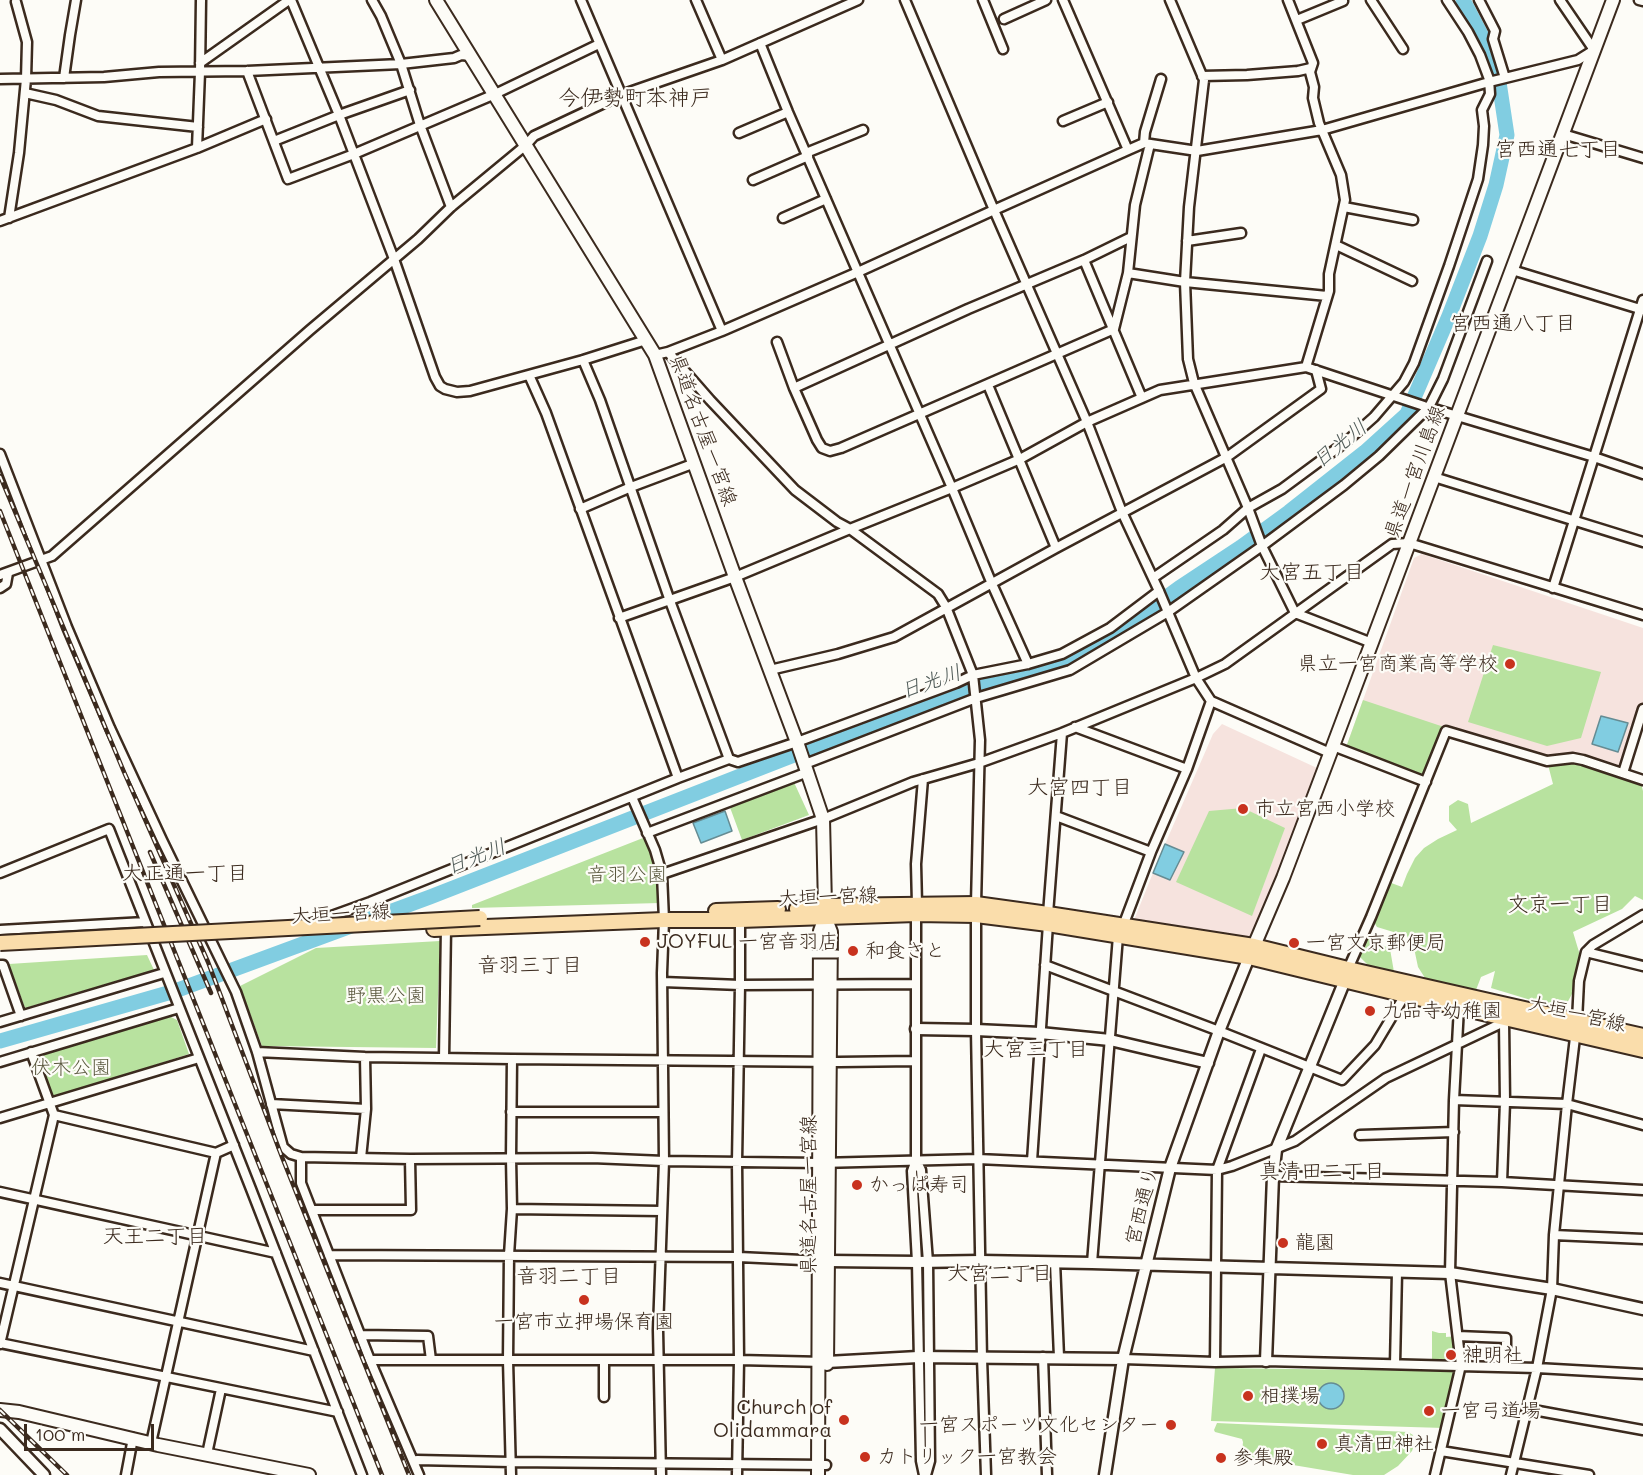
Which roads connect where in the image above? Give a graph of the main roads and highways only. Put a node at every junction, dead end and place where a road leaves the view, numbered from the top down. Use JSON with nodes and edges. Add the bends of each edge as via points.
{"nodes":[{"id":1,"x":436,"y":0,"type":"edge"},
{"id":2,"x":1613,"y":0,"type":"edge"},
{"id":3,"x":825,"y":911,"type":"junction"},
{"id":4,"x":663,"y":916,"type":"junction"},
{"id":5,"x":0,"y":943,"type":"edge"},
{"id":6,"x":0,"y":951,"type":"edge"},
{"id":7,"x":1251,"y":951,"type":"junction"},
{"id":8,"x":1346,"y":975,"type":"junction"},
{"id":9,"x":1576,"y":1027,"type":"junction"},
{"id":10,"x":1643,"y":1036,"type":"edge"},
{"id":11,"x":1643,"y":1050,"type":"edge"},
{"id":12,"x":1,"y":1409,"type":"edge"},
{"id":13,"x":822,"y":1470,"type":"edge"},
{"id":14,"x":309,"y":1475,"type":"edge"}],
"edges":[{"from":1,"to":3,"type":"main road","name":"県道名古屋一宮線","via":[[655,355],[823,819]]},
{"from":2,"to":7,"type":"main road","name":"県道一宮川島線","via":[[1283,878]]},
{"from":3,"to":4,"type":"main road","name":"大垣一宮線","via":[[812,908]]},
{"from":3,"to":4,"type":"main road","name":"大垣一宮線","via":[[740,920]]},
{"from":3,"to":7,"type":"main road","name":"大垣一宮線","via":[[976,910]]},
{"from":3,"to":13,"type":"main road","name":"県道名古屋一宮線","via":[[831,932],[824,1061]]},
{"from":4,"to":5,"type":"main road","name":"大垣一宮線","bridge":true,"via":[[480,918]]},
{"from":4,"to":6,"type":"main road","name":"大垣一宮線"},
{"from":7,"to":8,"type":"main road","name":"大垣一宮線"},
{"from":8,"to":9,"type":"main road","name":"大垣一宮線"},
{"from":8,"to":9,"type":"main road","name":"大垣一宮線","via":[[1405,995],[1505,1020]]},
{"from":9,"to":10,"type":"main road","name":"大垣一宮線"},
{"from":9,"to":11,"type":"main road","name":"大垣一宮線"},
{"from":12,"to":14,"type":"main road"}]}
